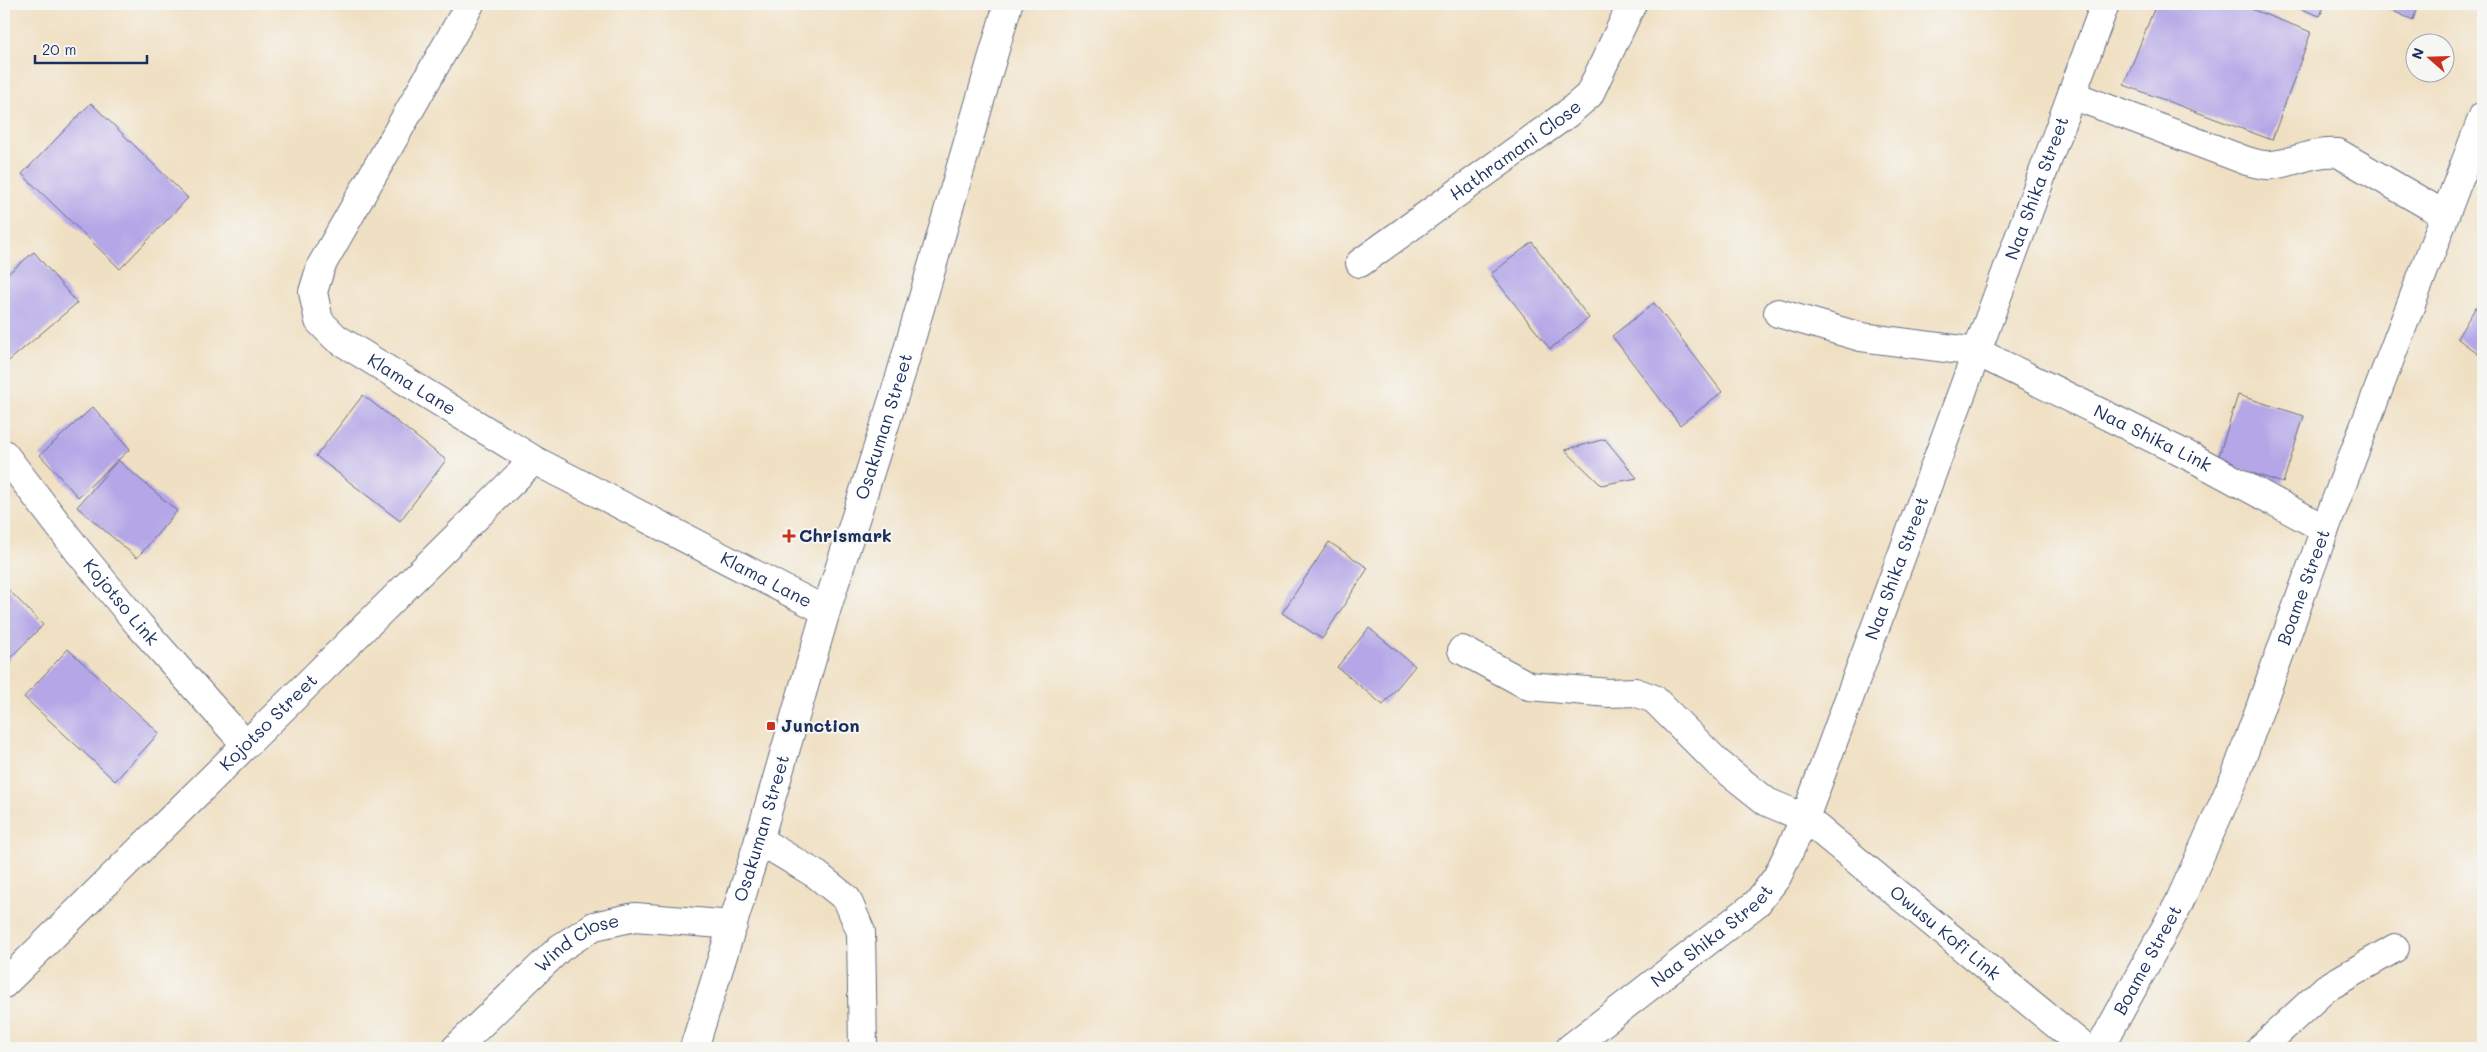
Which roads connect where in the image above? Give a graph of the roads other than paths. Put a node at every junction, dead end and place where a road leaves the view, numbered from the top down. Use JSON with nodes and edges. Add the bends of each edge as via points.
{"nodes":[{"id":1,"x":470,"y":4,"type":"edge"},
{"id":2,"x":1008,"y":4,"type":"edge"},
{"id":3,"x":1632,"y":4,"type":"edge"},
{"id":4,"x":2106,"y":4,"type":"edge"},
{"id":5,"x":2072,"y":95,"type":"junction"},
{"id":6,"x":2483,"y":116,"type":"edge"},
{"id":7,"x":2445,"y":216,"type":"junction"},
{"id":8,"x":1360,"y":263,"type":"dead end"},
{"id":9,"x":1778,"y":313,"type":"dead end"},
{"id":10,"x":1977,"y":352,"type":"junction"},
{"id":11,"x":534,"y":460,"type":"junction"},
{"id":12,"x":8,"y":467,"type":"edge"},
{"id":13,"x":2325,"y":529,"type":"junction"},
{"id":14,"x":826,"y":611,"type":"junction"},
{"id":15,"x":1462,"y":650,"type":"dead end"},
{"id":16,"x":246,"y":745,"type":"junction"},
{"id":17,"x":1804,"y":818,"type":"junction"},
{"id":18,"x":759,"y":840,"type":"junction"},
{"id":19,"x":733,"y":925,"type":"junction"},
{"id":20,"x":2395,"y":948,"type":"dead end"},
{"id":21,"x":4,"y":984,"type":"edge"},
{"id":22,"x":456,"y":1048,"type":"edge"},
{"id":23,"x":694,"y":1048,"type":"edge"},
{"id":24,"x":863,"y":1048,"type":"edge"},
{"id":25,"x":1570,"y":1048,"type":"edge"},
{"id":26,"x":2085,"y":1048,"type":"edge"},
{"id":27,"x":2100,"y":1048,"type":"edge"},
{"id":28,"x":2261,"y":1048,"type":"edge"}],
"edges":[{"from":1,"to":11,"type":"street","name":"Klama Lane","via":[[321,266],[313,292],[319,321],[336,338]]},
{"from":2,"to":14,"type":"street","name":"Osakuman Street","via":[[900,377]]},
{"from":3,"to":8,"type":"street","name":"Hathramani Close","via":[[1589,95],[1568,114]]},
{"from":4,"to":5,"type":"street","name":"Naa Shika Street"},
{"from":5,"to":7,"type":"street","via":[[2268,166],[2320,152],[2338,153]]},
{"from":5,"to":10,"type":"street","name":"Naa Shika Street"},
{"from":6,"to":7,"type":"street","name":"Boame Street"},
{"from":7,"to":13,"type":"street","name":"Boame Street"},
{"from":9,"to":10,"type":"street","name":"Naa Shika Link","via":[[1862,337]]},
{"from":10,"to":13,"type":"street","name":"Naa Shika Link","via":[[2197,460]]},
{"from":10,"to":17,"type":"street","name":"Naa Shika Street"},
{"from":11,"to":14,"type":"street","name":"Klama Lane"},
{"from":11,"to":16,"type":"street","name":"Kojotso Street"},
{"from":12,"to":16,"type":"street","name":"Kojotso Link","via":[[140,626]]},
{"from":13,"to":27,"type":"street","name":"Boame Street","via":[[2235,777],[2178,905]]},
{"from":14,"to":18,"type":"street","name":"Osakuman Street"},
{"from":15,"to":17,"type":"street","name":"Owusu Kofi Link","via":[[1529,686],[1608,693],[1635,692],[1654,700],[1718,763],[1767,802]]},
{"from":16,"to":21,"type":"street","name":"Kojotso Street"},
{"from":17,"to":25,"type":"street","name":"Naa Shika Street","via":[[1777,877],[1757,903]]},
{"from":17,"to":26,"type":"street","name":"Owusu Kofi Link"},
{"from":18,"to":19,"type":"street","name":"Osakuman Street"},
{"from":18,"to":24,"type":"street","via":[[817,875],[847,899],[861,932]]},
{"from":19,"to":22,"type":"street","name":"Wind Close","via":[[635,917],[594,926],[560,948]]},
{"from":19,"to":23,"type":"street","name":"Osakuman Street"},
{"from":20,"to":28,"type":"street","via":[[2326,988]]}]}
